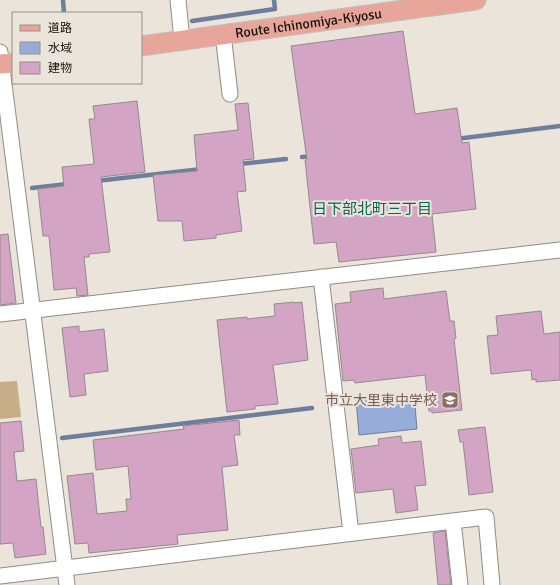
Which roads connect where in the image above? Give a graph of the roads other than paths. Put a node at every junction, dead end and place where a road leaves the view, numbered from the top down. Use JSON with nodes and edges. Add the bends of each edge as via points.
{"nodes":[{"id":1,"x":178,"y":0,"type":"edge"},
{"id":2,"x":476,"y":0,"type":"edge"},
{"id":3,"x":223,"y":34,"type":"junction"},
{"id":4,"x":182,"y":40,"type":"junction"},
{"id":5,"x":142,"y":46,"type":"edge"},
{"id":6,"x":4,"y":61,"type":"edge"},
{"id":7,"x":230,"y":94,"type":"dead end"},
{"id":8,"x":560,"y":250,"type":"edge"},
{"id":9,"x":321,"y":277,"type":"junction"},
{"id":10,"x":33,"y":310,"type":"junction"},
{"id":11,"x":0,"y":314,"type":"edge"},
{"id":12,"x":453,"y":521,"type":"junction"},
{"id":13,"x":351,"y":533,"type":"junction"},
{"id":14,"x":65,"y":567,"type":"junction"},
{"id":15,"x":0,"y":576,"type":"edge"},
{"id":16,"x":67,"y":585,"type":"edge"},
{"id":17,"x":460,"y":585,"type":"edge"},
{"id":18,"x":492,"y":585,"type":"edge"}],
"edges":[{"from":1,"to":4,"type":"street"},
{"from":2,"to":3,"type":"main road","name":"Route Ichinomiya-Kiyosu"},
{"from":3,"to":4,"type":"main road","name":"Route Ichinomiya-Kiyosu"},
{"from":3,"to":7,"type":"street"},
{"from":4,"to":5,"type":"main road","name":"Route Ichinomiya-Kiyosu"},
{"from":6,"to":10,"type":"street"},
{"from":8,"to":9,"type":"street"},
{"from":9,"to":10,"type":"street"},
{"from":9,"to":13,"type":"street"},
{"from":10,"to":11,"type":"street"},
{"from":10,"to":14,"type":"street"},
{"from":12,"to":13,"type":"street"},
{"from":12,"to":17,"type":"street"},
{"from":12,"to":18,"type":"street","via":[[486,517]]},
{"from":13,"to":14,"type":"street"},
{"from":14,"to":15,"type":"street"},
{"from":14,"to":16,"type":"street"}]}
